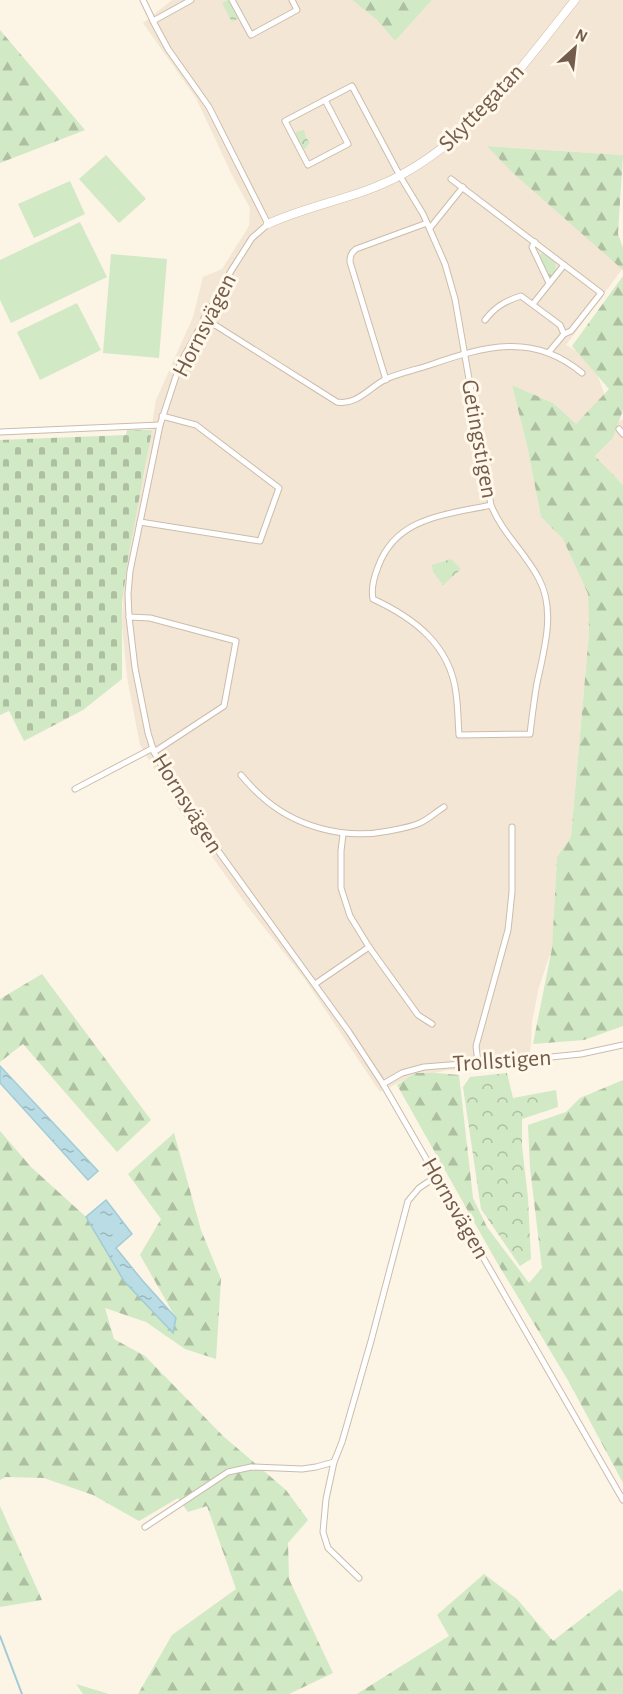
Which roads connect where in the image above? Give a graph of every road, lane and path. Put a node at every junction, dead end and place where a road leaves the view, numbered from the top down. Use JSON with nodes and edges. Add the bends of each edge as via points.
{"nodes":[{"id":1,"x":144,"y":0,"type":"edge"},
{"id":2,"x":191,"y":0,"type":"edge"},
{"id":3,"x":231,"y":0,"type":"edge"},
{"id":4,"x":292,"y":0,"type":"edge"},
{"id":5,"x":574,"y":0,"type":"edge"},
{"id":6,"x":153,"y":21,"type":"junction"},
{"id":7,"x":324,"y":100,"type":"junction"},
{"id":8,"x":400,"y":176,"type":"junction"},
{"id":9,"x":452,"y":179,"type":"dead end"},
{"id":10,"x":463,"y":187,"type":"junction"},
{"id":11,"x":268,"y":224,"type":"junction"},
{"id":12,"x":429,"y":226,"type":"junction"},
{"id":13,"x":535,"y":242,"type":"junction"},
{"id":14,"x":564,"y":265,"type":"junction"},
{"id":15,"x":549,"y":283,"type":"junction"},
{"id":16,"x":533,"y":304,"type":"junction"},
{"id":17,"x":204,"y":318,"type":"junction"},
{"id":18,"x":484,"y":320,"type":"dead end"},
{"id":19,"x":564,"y":334,"type":"junction"},
{"id":20,"x":549,"y":352,"type":"junction"},
{"id":21,"x":464,"y":353,"type":"junction"},
{"id":22,"x":582,"y":373,"type":"dead end"},
{"id":23,"x":386,"y":380,"type":"junction"},
{"id":24,"x":162,"y":416,"type":"junction"},
{"id":25,"x":160,"y":425,"type":"junction"},
{"id":26,"x":0,"y":432,"type":"edge"},
{"id":27,"x":491,"y":505,"type":"junction"},
{"id":28,"x":140,"y":522,"type":"junction"},
{"id":29,"x":129,"y":616,"type":"junction"},
{"id":30,"x":153,"y":750,"type":"junction"},
{"id":31,"x":241,"y":775,"type":"dead end"},
{"id":32,"x":75,"y":789,"type":"dead end"},
{"id":33,"x":444,"y":807,"type":"dead end"},
{"id":34,"x":512,"y":827,"type":"dead end"},
{"id":35,"x":343,"y":834,"type":"junction"},
{"id":36,"x":369,"y":947,"type":"junction"},
{"id":37,"x":315,"y":984,"type":"junction"},
{"id":38,"x":432,"y":1024,"type":"dead end"},
{"id":39,"x":623,"y":1045,"type":"edge"},
{"id":40,"x":478,"y":1062,"type":"junction"},
{"id":41,"x":383,"y":1084,"type":"junction"},
{"id":42,"x":437,"y":1176,"type":"junction"},
{"id":43,"x":334,"y":1462,"type":"junction"},
{"id":44,"x":623,"y":1500,"type":"edge"},
{"id":45,"x":145,"y":1527,"type":"dead end"},
{"id":46,"x":360,"y":1578,"type":"dead end"}],
"edges":[{"from":1,"to":6,"type":"street"},
{"from":2,"to":6,"type":"street"},
{"from":3,"to":4,"type":"street","via":[[251,35],[297,10]]},
{"from":5,"to":8,"type":"street","name":"Skyttegatan","via":[[472,123]]},
{"from":6,"to":11,"type":"street","via":[[209,107]]},
{"from":7,"to":7,"type":"street","via":[[285,121],[308,165],[348,144]]},
{"from":7,"to":8,"type":"street","via":[[352,86]]},
{"from":8,"to":11,"type":"street","name":"Skyttegatan"},
{"from":8,"to":12,"type":"street","name":"Getingstigen"},
{"from":9,"to":10,"type":"street"},
{"from":10,"to":12,"type":"street"},
{"from":10,"to":13,"type":"street"},
{"from":11,"to":17,"type":"street","name":"Hornsvägen","via":[[252,238]]},
{"from":12,"to":21,"type":"street","name":"Getingstigen","via":[[455,299]]},
{"from":12,"to":23,"type":"street","via":[[356,249],[350,257]]},
{"from":13,"to":14,"type":"street"},
{"from":13,"to":15,"type":"street","via":[[532,246]]},
{"from":14,"to":15,"type":"street"},
{"from":14,"to":19,"type":"street","via":[[601,292],[571,331]]},
{"from":15,"to":16,"type":"street"},
{"from":16,"to":18,"type":"street","via":[[521,296],[494,309]]},
{"from":16,"to":19,"type":"street","via":[[560,325]]},
{"from":17,"to":23,"type":"street","via":[[337,402],[350,402]]},
{"from":17,"to":24,"type":"street","name":"Hornsvägen","via":[[180,364]]},
{"from":19,"to":20,"type":"street"},
{"from":20,"to":21,"type":"street","via":[[519,346]]},
{"from":20,"to":22,"type":"street"},
{"from":21,"to":23,"type":"street"},
{"from":21,"to":27,"type":"street","name":"Getingstigen"},
{"from":24,"to":25,"type":"street","name":"Hornsvägen"},
{"from":24,"to":28,"type":"street","via":[[196,425],[279,488],[260,541]]},
{"from":25,"to":26,"type":"street"},
{"from":25,"to":28,"type":"street","name":"Hornsvägen"},
{"from":27,"to":27,"type":"street","name":"Getingstigen","via":[[500,525],[541,582],[548,608],[530,734],[459,735],[454,684],[441,651],[420,627],[372,594],[381,559],[396,537],[420,522]]},
{"from":28,"to":29,"type":"street","name":"Hornsvägen","via":[[130,571]]},
{"from":29,"to":30,"type":"street","name":"Hornsvägen","via":[[140,697]]},
{"from":29,"to":30,"type":"street","via":[[236,641],[224,706]]},
{"from":30,"to":32,"type":"street"},
{"from":30,"to":37,"type":"street","name":"Hornsvägen","via":[[174,788]]},
{"from":31,"to":35,"type":"street","via":[[260,796],[288,815]]},
{"from":33,"to":35,"type":"street","via":[[410,827],[377,834]]},
{"from":34,"to":40,"type":"street","via":[[509,921],[476,1046]]},
{"from":35,"to":36,"type":"street","via":[[341,888],[350,916]]},
{"from":36,"to":37,"type":"street"},
{"from":36,"to":38,"type":"street","via":[[418,1015]]},
{"from":37,"to":41,"type":"street","name":"Hornsvägen"},
{"from":39,"to":40,"type":"street","name":"Trollstigen","via":[[581,1054]]},
{"from":40,"to":41,"type":"street","name":"Trollstigen","via":[[424,1067]]},
{"from":41,"to":42,"type":"street","name":"Hornsvägen"},
{"from":42,"to":43,"type":"street","via":[[408,1201]]},
{"from":42,"to":44,"type":"street","name":"Hornsvägen"},
{"from":43,"to":45,"type":"street","via":[[302,1469],[251,1467],[228,1472]]},
{"from":43,"to":46,"type":"street","via":[[326,1499],[325,1540],[332,1554]]}]}
